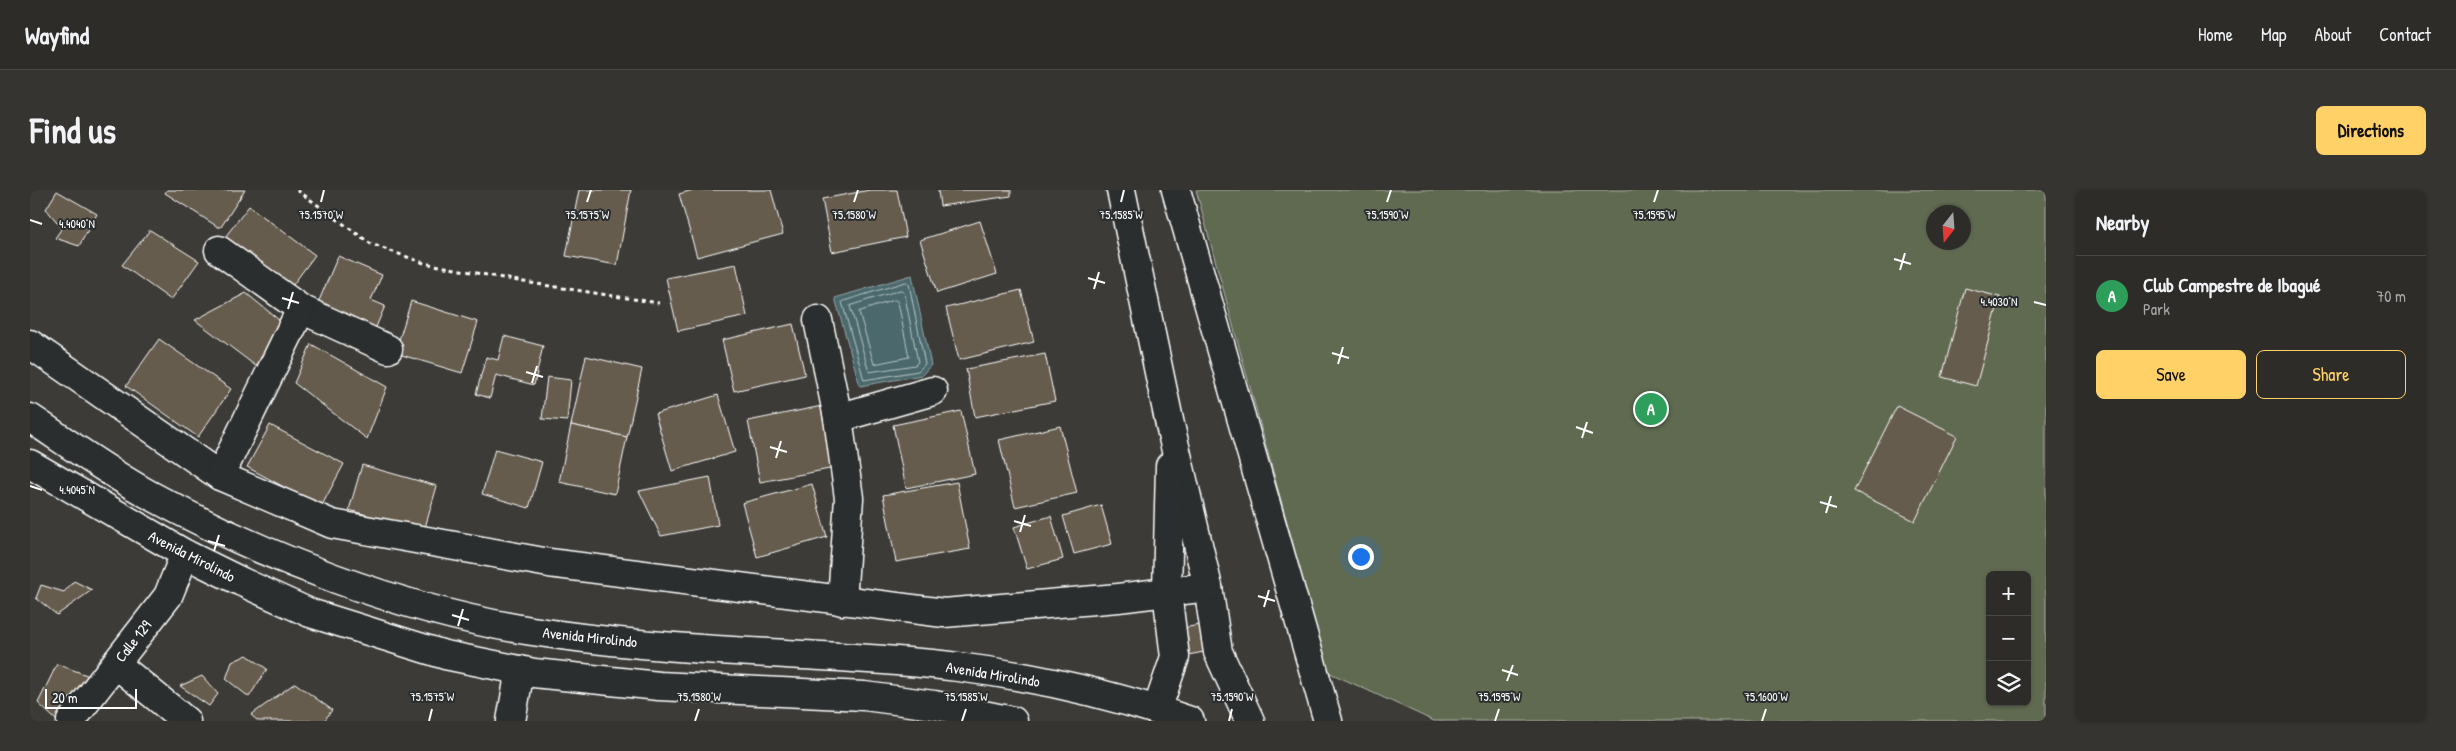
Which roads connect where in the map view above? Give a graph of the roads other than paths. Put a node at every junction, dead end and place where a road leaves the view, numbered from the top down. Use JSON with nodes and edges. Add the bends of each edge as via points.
{"nodes":[{"id":1,"x":1121,"y":190,"type":"edge"},
{"id":2,"x":1176,"y":190,"type":"edge"},
{"id":3,"x":219,"y":250,"type":"dead end"},
{"id":4,"x":301,"y":309,"type":"junction"},
{"id":5,"x":818,"y":320,"type":"dead end"},
{"id":6,"x":30,"y":344,"type":"edge"},
{"id":7,"x":388,"y":349,"type":"dead end"},
{"id":8,"x":933,"y":391,"type":"dead end"},
{"id":9,"x":30,"y":418,"type":"edge"},
{"id":10,"x":838,"y":418,"type":"junction"},
{"id":11,"x":1170,"y":425,"type":"junction"},
{"id":12,"x":30,"y":464,"type":"edge"},
{"id":13,"x":220,"y":476,"type":"junction"},
{"id":14,"x":185,"y":554,"type":"junction"},
{"id":15,"x":1208,"y":587,"type":"junction"},
{"id":16,"x":1168,"y":592,"type":"junction"},
{"id":17,"x":842,"y":601,"type":"junction"},
{"id":18,"x":116,"y":664,"type":"junction"},
{"id":19,"x":520,"y":670,"type":"junction"},
{"id":20,"x":1157,"y":710,"type":"junction"},
{"id":21,"x":71,"y":721,"type":"edge"},
{"id":22,"x":186,"y":721,"type":"edge"},
{"id":23,"x":510,"y":721,"type":"edge"},
{"id":24,"x":1014,"y":721,"type":"edge"},
{"id":25,"x":1190,"y":721,"type":"edge"},
{"id":26,"x":1250,"y":721,"type":"edge"},
{"id":27,"x":1328,"y":721,"type":"edge"}],
"edges":[{"from":1,"to":11,"type":"street"},
{"from":2,"to":27,"type":"street"},
{"from":3,"to":4,"type":"street"},
{"from":4,"to":7,"type":"street"},
{"from":4,"to":13,"type":"street"},
{"from":5,"to":10,"type":"street"},
{"from":6,"to":13,"type":"street"},
{"from":8,"to":10,"type":"street"},
{"from":9,"to":20,"type":"street","name":"Avenida Mirolindo","via":[[147,493],[222,532],[286,560],[451,614],[532,631],[641,643],[957,666],[1092,692]]},
{"from":10,"to":17,"type":"street","via":[[849,498]]},
{"from":11,"to":15,"type":"street"},
{"from":11,"to":16,"type":"street"},
{"from":12,"to":14,"type":"street","name":"Avenida Mirolindo"},
{"from":13,"to":17,"type":"street","via":[[332,524],[550,563]]},
{"from":14,"to":18,"type":"street","name":"Calle 129","via":[[168,596]]},
{"from":14,"to":19,"type":"street","name":"Avenida Mirolindo","via":[[310,613],[445,655]]},
{"from":15,"to":16,"type":"street"},
{"from":15,"to":26,"type":"street","via":[[1218,652]]},
{"from":16,"to":17,"type":"street","via":[[944,613]]},
{"from":16,"to":20,"type":"street","via":[[1175,657]]},
{"from":18,"to":21,"type":"street","name":"Calle 129"},
{"from":18,"to":22,"type":"street"},
{"from":19,"to":23,"type":"street"},
{"from":19,"to":24,"type":"street","name":"Avenida Mirolindo","via":[[658,686],[864,696],[934,705]]},
{"from":20,"to":25,"type":"street","name":"Avenida Mirolindo"}]}
